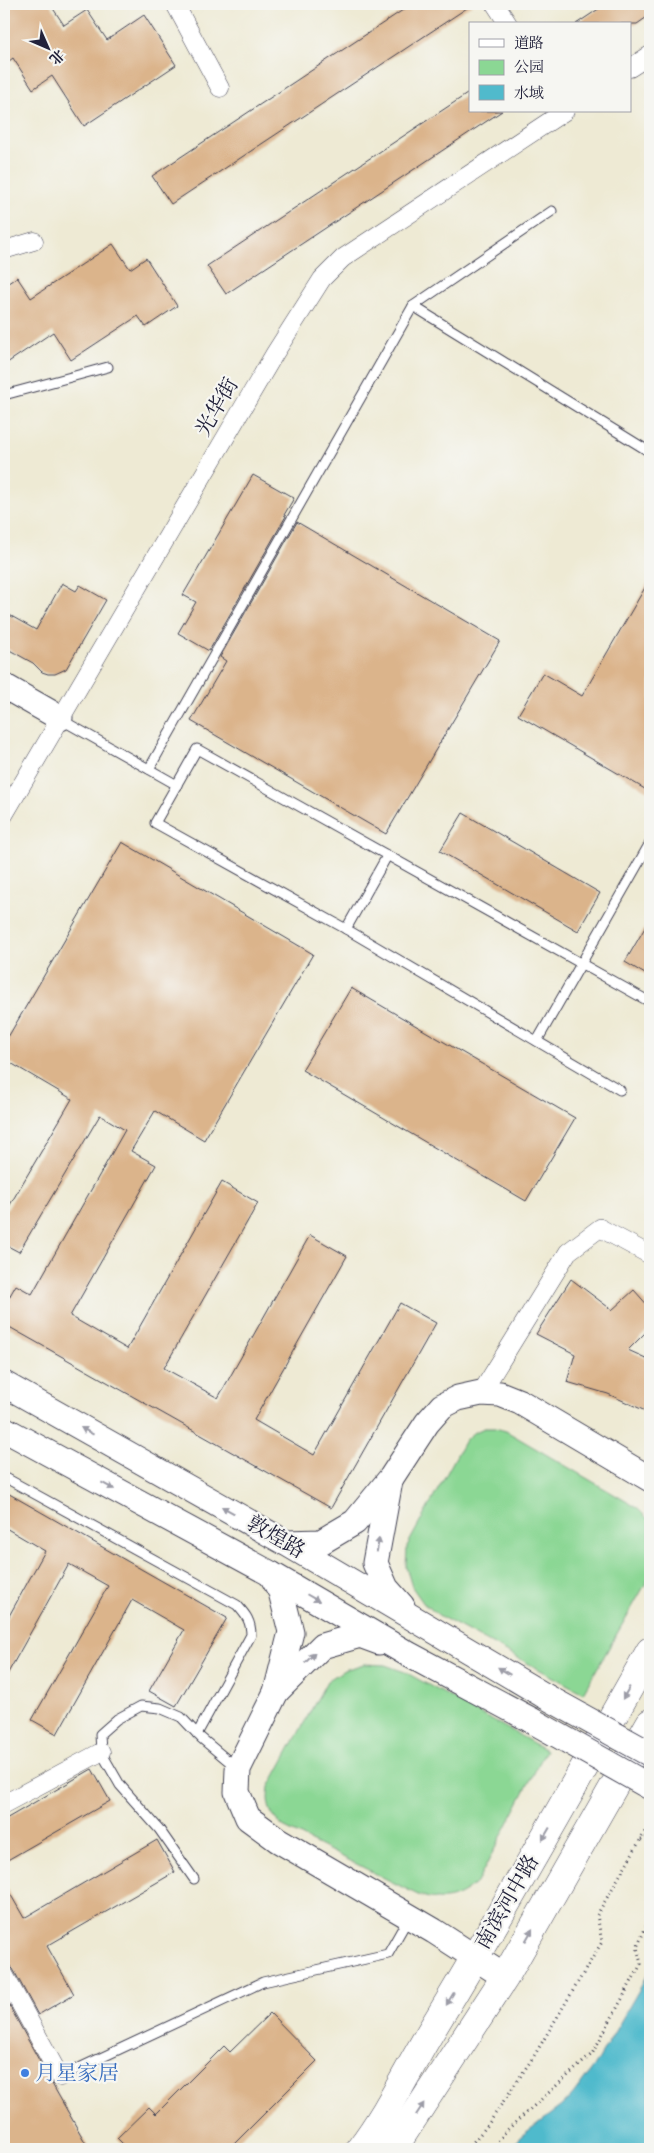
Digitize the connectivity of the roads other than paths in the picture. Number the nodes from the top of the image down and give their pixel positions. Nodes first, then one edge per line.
1 (175, 4) edge
2 (496, 4) edge
3 (507, 22) edge
4 (650, 55) edge
5 (632, 67) edge
6 (220, 88) dead end
7 (563, 112) edge
8 (552, 211) dead end
9 (34, 241) dead end
10 (4, 250) edge
11 (412, 306) junction
12 (108, 367) dead end
13 (4, 395) edge
14 (650, 452) edge
15 (4, 686) edge
16 (60, 718) junction
17 (149, 769) junction
18 (177, 785) junction
19 (4, 814) edge
20 (650, 843) edge
21 (387, 856) junction
22 (346, 929) junction
23 (581, 963) junction
24 (650, 1002) edge
25 (537, 1041) junction
26 (620, 1090) dead end
27 (650, 1254) edge
28 (4, 1384) edge
29 (481, 1393) junction
30 (4, 1429) edge
31 (4, 1477) edge
32 (391, 1478) junction
33 (650, 1479) edge
34 (286, 1543) junction
35 (271, 1574) junction
36 (412, 1616) junction
37 (650, 1651) edge
38 (408, 1654) junction
39 (276, 1692) junction
40 (650, 1723) edge
41 (197, 1734) junction
42 (100, 1752) junction
43 (650, 1754) edge
44 (238, 1768) junction
45 (650, 1787) edge
46 (4, 1804) edge
47 (194, 1880) dead end
48 (409, 1917) junction
49 (476, 1957) junction
50 (4, 1974) edge
51 (505, 1977) junction
52 (60, 2077) joint
53 (360, 2149) edge
54 (393, 2149) edge

1 - 6 street
2 - 3 street
4 - 5 street
7 - 16 street, 光华街
8 - 11 lane
9 - 10 street
11 - 14 lane
11 - 17 lane
12 - 13 lane
15 - 16 main road
16 - 17 lane
16 - 19 street, 光华街
17 - 18 lane
18 - 21 lane
18 - 22 lane
20 - 23 lane
21 - 22 lane
21 - 23 lane
22 - 25 lane
23 - 24 lane
23 - 25 lane
25 - 26 lane
27 - 29 street
34 -> 28 main road, 敦煌路
29 - 32 main road
29 - 33 main road
30 -> 35 main road, 敦煌路
31 - 41 lane
32 - 34 main road
36 -> 32 main road
34 - 36 main road, 敦煌路
35 -> 38 main road, 敦煌路
35 - 39 main road
43 -> 36 main road, 敦煌路, bridge
37 -> 49 highway, 南滨河中路
39 -> 38 main road
38 - 45 main road, 敦煌路, bridge
39 - 44 main road
51 -> 40 highway, 南滨河中路
41 - 42 lane
41 - 44 lane
42 - 46 street
42 - 47 lane
44 - 48 main road
48 - 49 main road
48 - 52 lane
49 - 51 main road
49 -> 53 highway, 南滨河中路
50 - 52 street
54 -> 51 highway, 南滨河中路

